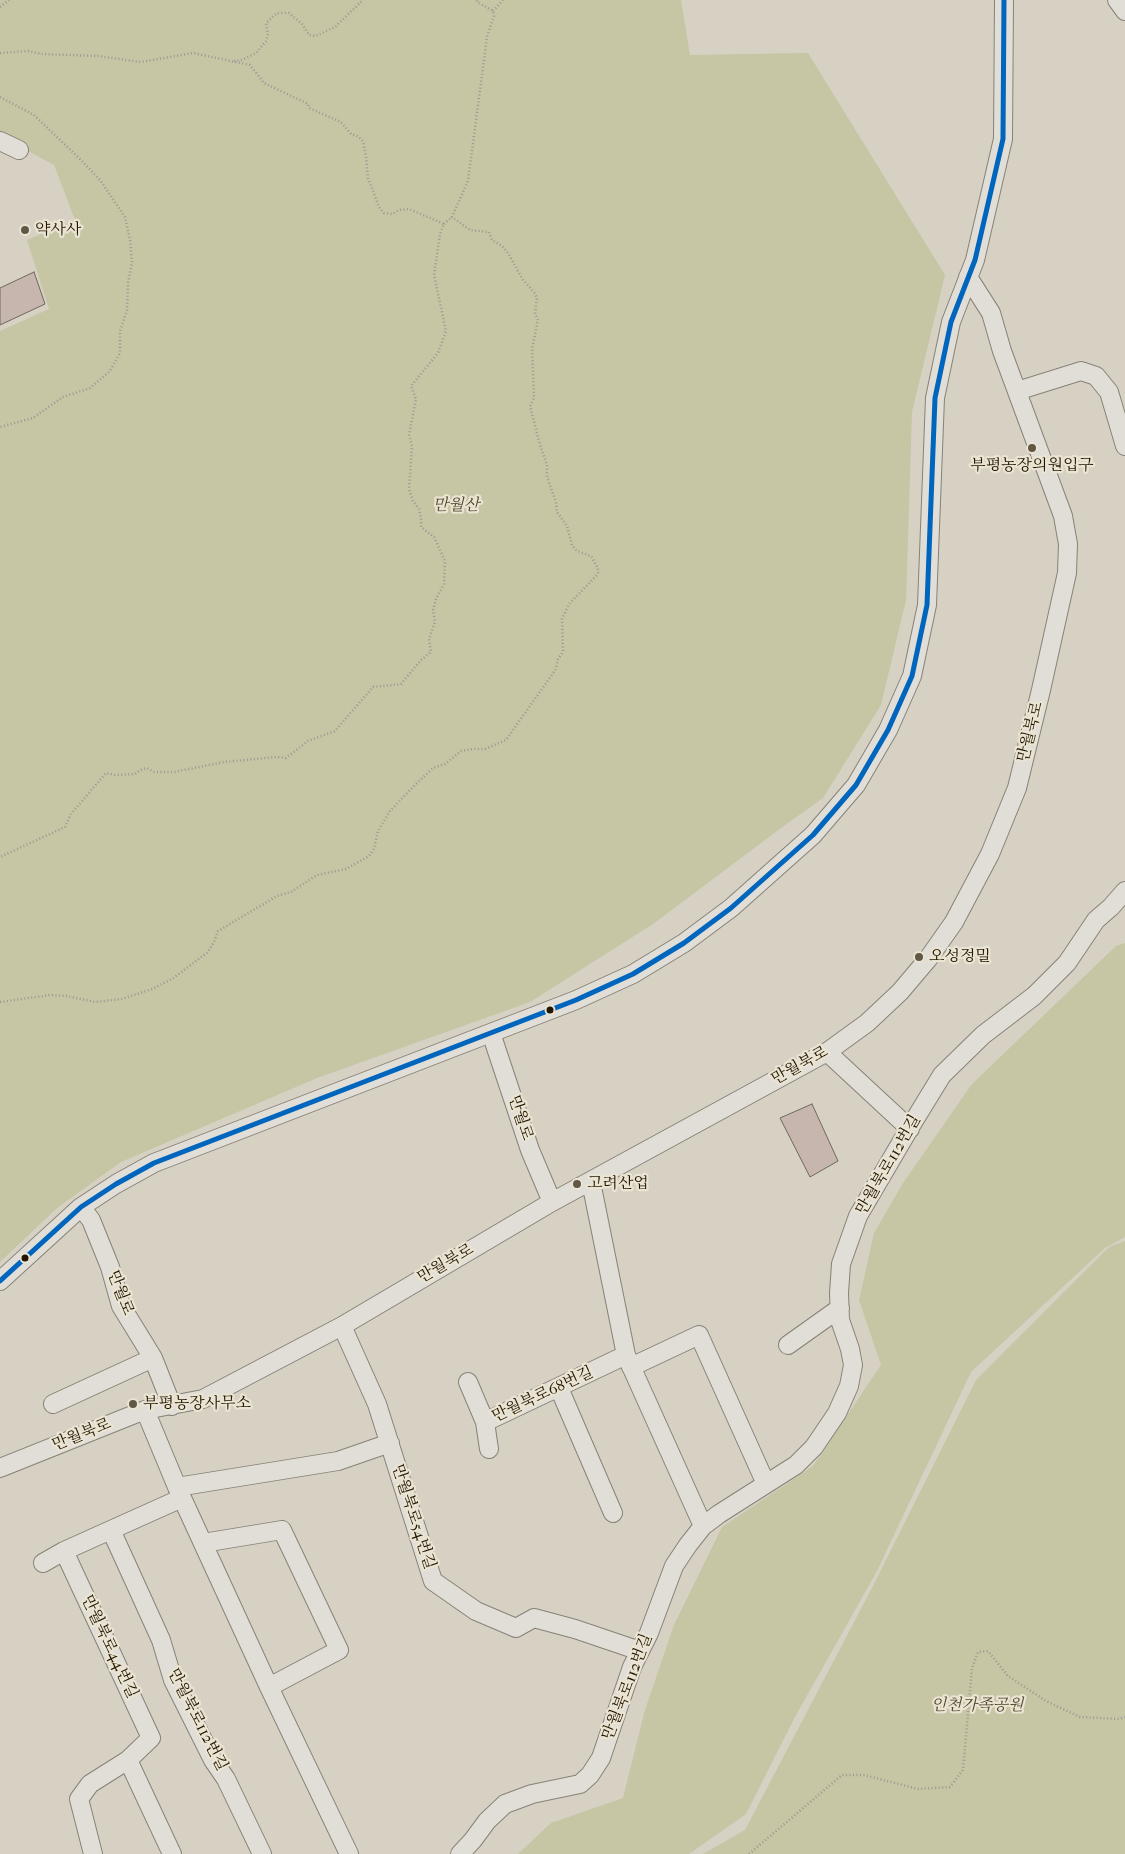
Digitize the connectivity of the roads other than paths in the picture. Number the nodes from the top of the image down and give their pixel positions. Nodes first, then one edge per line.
1 (1004, 0) edge
2 (1117, 0) edge
3 (1125, 11) edge
4 (0, 141) edge
5 (19, 150) dead end
6 (968, 277) junction
7 (1017, 391) junction
8 (1125, 446) edge
9 (1125, 891) edge
10 (491, 1033) junction
11 (827, 1052) junction
12 (910, 1129) junction
13 (591, 1182) junction
14 (552, 1202) junction
15 (82, 1207) junction
16 (0, 1281) edge
17 (840, 1308) junction
18 (342, 1326) junction
19 (788, 1345) dead end
20 (153, 1358) junction
21 (629, 1361) junction
22 (468, 1382) dead end
23 (559, 1388) junction
24 (53, 1404) dead end
25 (172, 1406) junction
26 (145, 1410) junction
27 (485, 1422) junction
28 (390, 1443) junction
29 (489, 1449) dead end
30 (0, 1468) edge
31 (766, 1484) junction
32 (179, 1492) junction
33 (613, 1513) dead end
34 (703, 1526) junction
35 (112, 1530) junction
36 (203, 1543) junction
37 (64, 1551) junction
38 (44, 1564) dead end
39 (640, 1651) junction
40 (269, 1687) junction
41 (128, 1760) junction
42 (93, 1854) edge
43 (172, 1854) edge
44 (262, 1854) edge
45 (349, 1854) edge
46 (460, 1854) edge

1 - 6 street
2 - 3 street
4 - 5 street
6 - 7 street, 만월북로
6 - 10 street
7 - 8 street
7 - 11 street, 만월북로
9 - 12 street, 만월북로112번길
10 - 14 street, 만월로
10 - 15 street
11 - 12 street
11 - 13 street, 만월북로
12 - 17 street, 만월북로112번길
13 - 14 street, 만월북로
13 - 21 street
14 - 18 street, 만월북로
15 - 16 street
15 - 20 street, 만월로
17 - 19 street
17 - 31 street, 만월북로112번길
18 - 25 street, 만월북로
18 - 28 street, 만월북로54번길
20 - 24 street
20 - 25 street, 만월로
21 - 23 street, 만월북로68번길
21 - 31 street, 만월북로68번길
21 - 34 street
22 - 27 street
23 - 27 street, 만월북로68번길
23 - 33 street
25 - 26 street, 만월북로
26 - 30 street, 만월북로
26 - 32 street
27 - 29 street, 만월북로68번길
28 - 32 street
28 - 39 street, 만월북로54번길
31 - 34 street, 만월북로112번길
32 - 35 street
32 - 36 street
34 - 39 street, 만월북로112번길
35 - 37 street
35 - 44 street, 만월북로112번길
36 - 40 street
36 - 40 street
37 - 38 street
37 - 41 street, 만월북로44번길
39 - 46 street, 만월북로112번길
40 - 45 street
41 - 42 street
41 - 43 street

